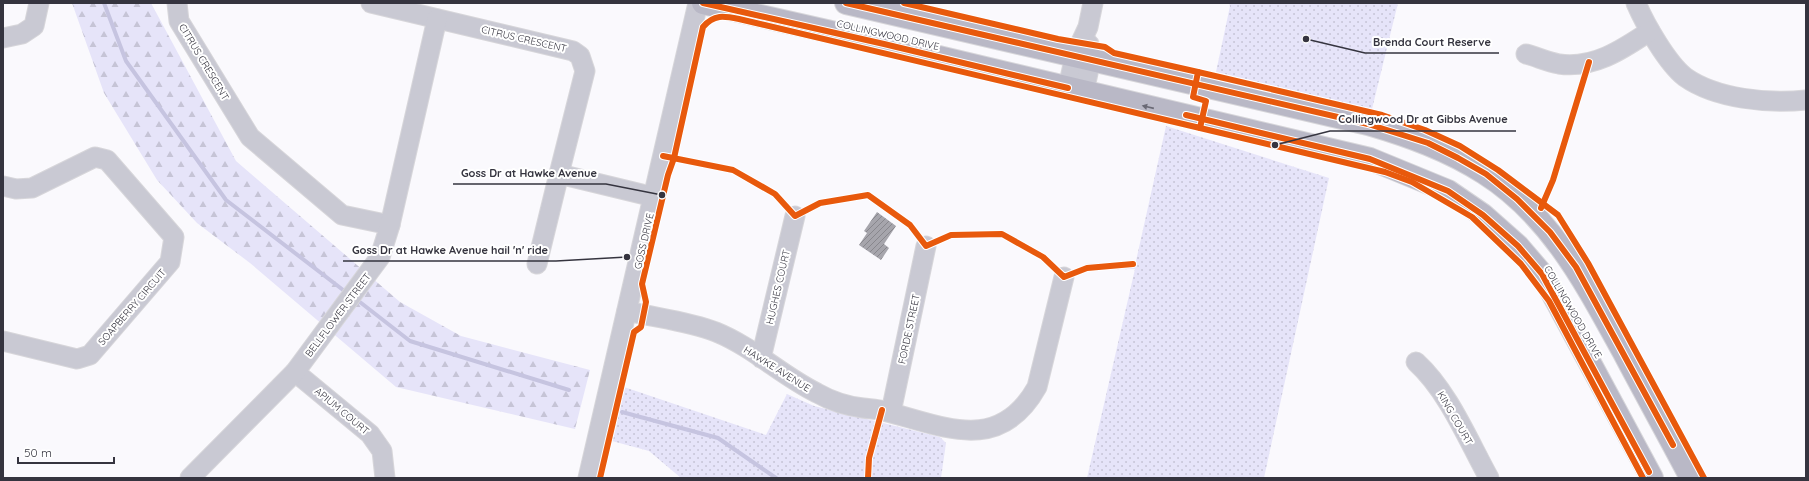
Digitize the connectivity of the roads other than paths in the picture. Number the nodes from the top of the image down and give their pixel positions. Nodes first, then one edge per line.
1 (39, 3) edge
2 (177, 3) edge
3 (371, 3) edge
4 (698, 3) edge
5 (703, 3) edge
6 (846, 3) edge
7 (1093, 3) edge
8 (1636, 3) edge
9 (437, 18) junction
10 (1650, 31) junction
11 (3, 38) edge
12 (1526, 54) dead end
13 (1083, 57) junction
14 (1076, 90) junction
15 (1806, 100) edge
16 (559, 174) junction
17 (3, 186) edge
18 (654, 197) junction
19 (795, 216) dead end
20 (390, 225) junction
21 (926, 246) dead end
22 (537, 264) dead end
23 (1064, 278) dead end
24 (627, 311) junction
25 (3, 341) edge
26 (762, 358) junction
27 (1416, 362) dead end
28 (295, 372) junction
29 (891, 412) junction
30 (190, 478) edge
31 (385, 478) edge
32 (588, 478) edge
33 (1489, 478) edge
34 (1652, 478) edge
35 (1692, 478) edge

1 - 11 street
2 - 20 street, CITRUS CRESCENT
3 - 9 street, CITRUS CRESCENT
4 - 18 street, GOSS DRIVE
5 - 14 main road, COLLINGWOOD DRIVE
6 - 13 main road
7 - 13 street
8 - 10 street
9 - 16 street, CITRUS CRESCENT
9 - 20 street, BELLFLOWER STREET
10 - 12 street
10 - 15 street
13 - 14 street
13 - 35 main road
34 -> 14 main road, COLLINGWOOD DRIVE
16 - 18 street
16 - 22 street, CITRUS CRESCENT
17 - 25 street, SOAPBERRY CIRCUIT
18 - 24 street, GOSS DRIVE
19 - 26 street, HUGHES COURT
20 - 28 street, BELLFLOWER STREET
21 - 29 street, FORDE STREET
23 - 29 street, HAWKE AVENUE
24 - 26 street, HAWKE AVENUE
24 - 32 street, GOSS DRIVE
26 - 29 street, HAWKE AVENUE
27 - 33 street, KING COURT
28 - 30 street, BELLFLOWER STREET
28 - 31 street, APIUM COURT

